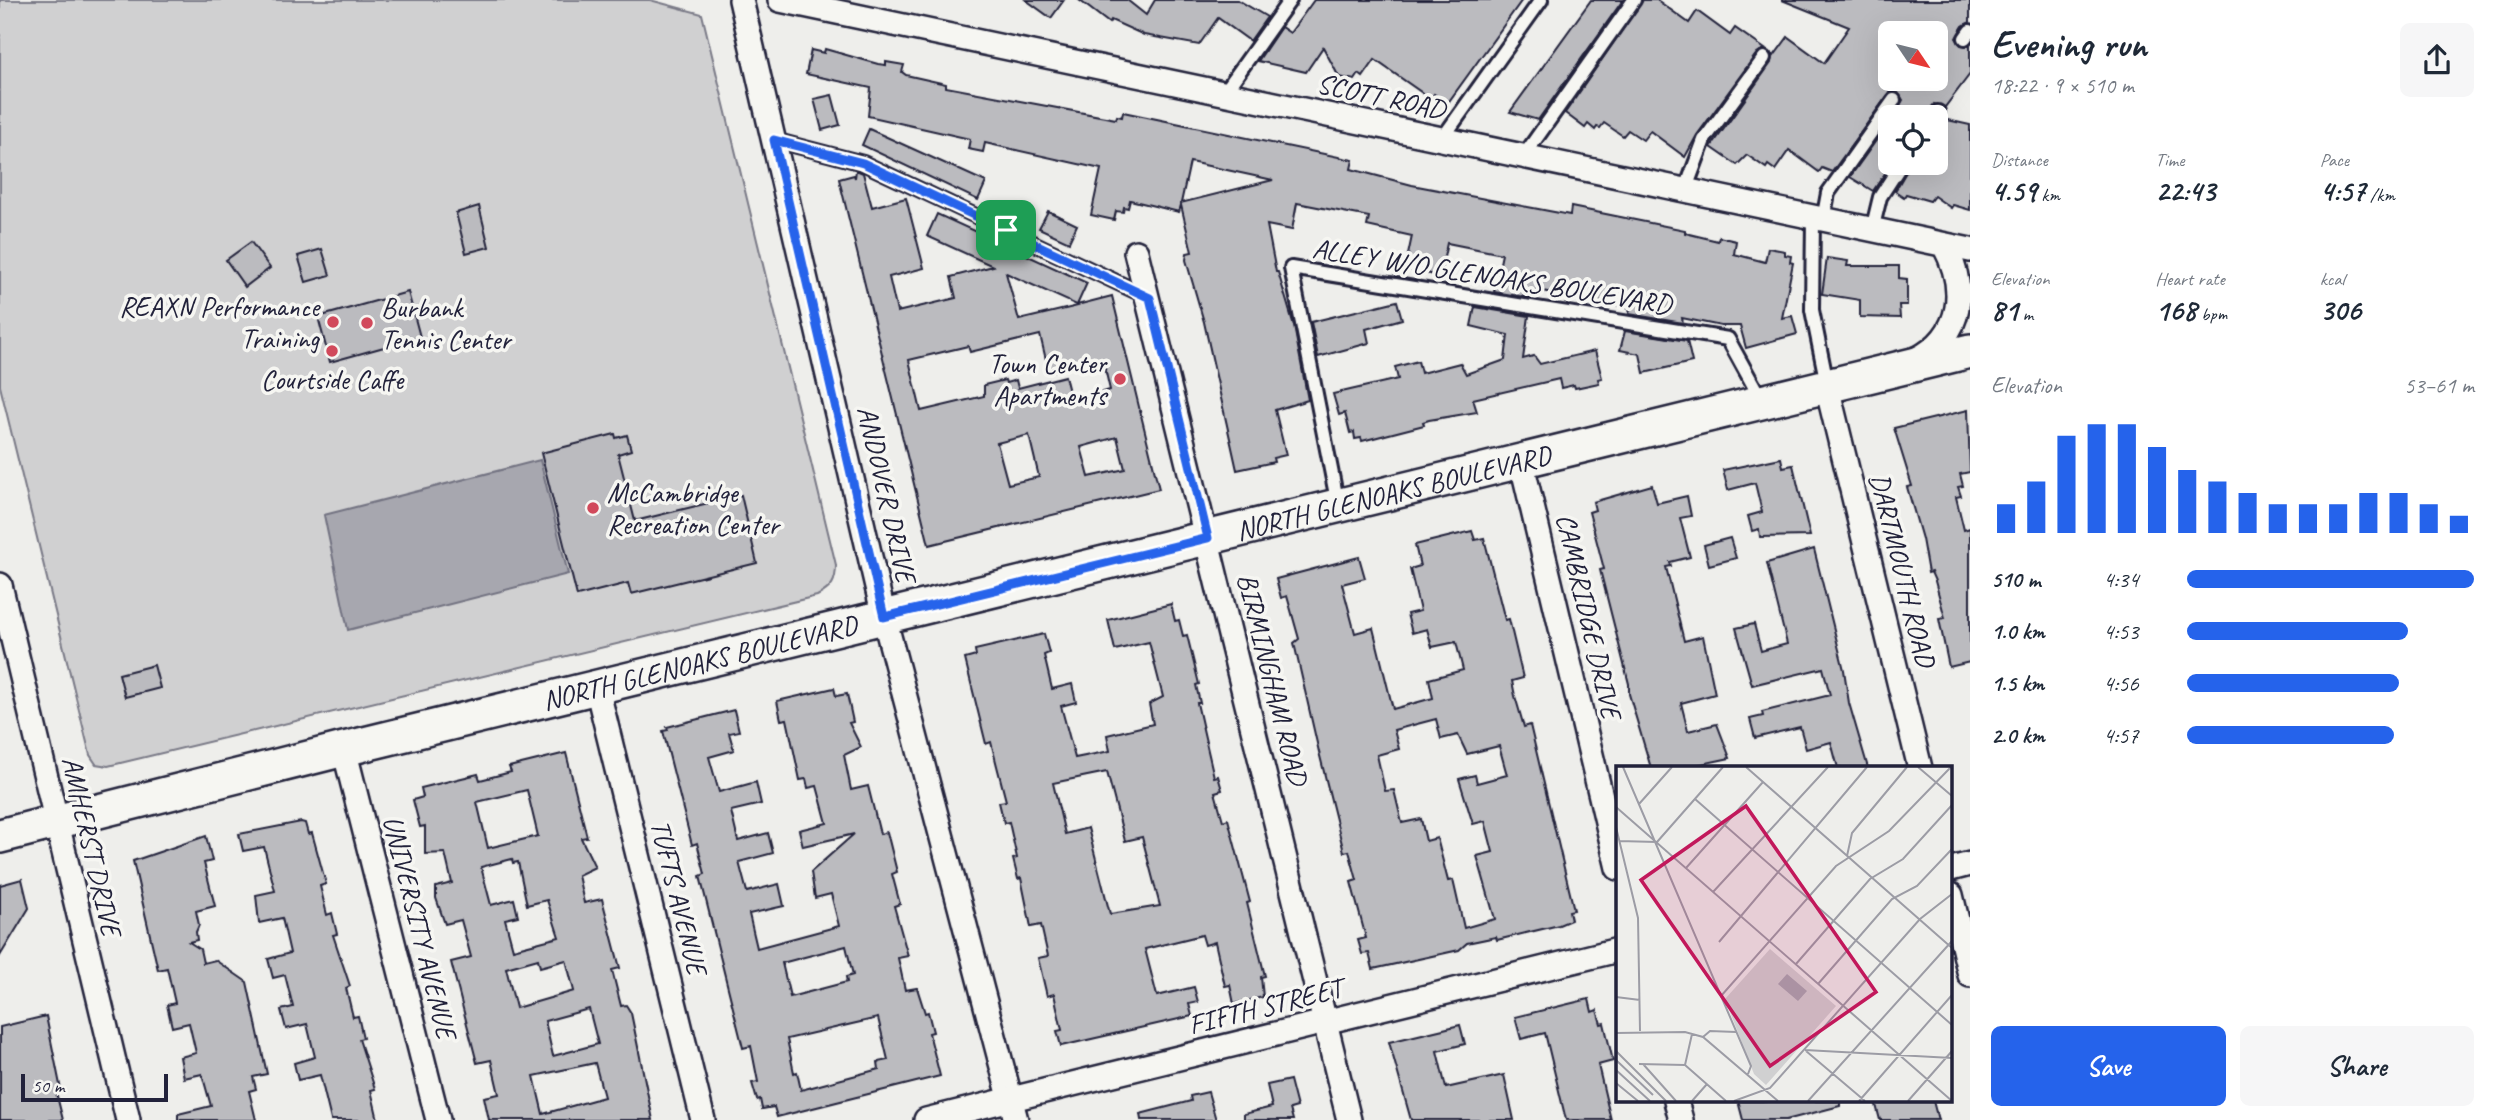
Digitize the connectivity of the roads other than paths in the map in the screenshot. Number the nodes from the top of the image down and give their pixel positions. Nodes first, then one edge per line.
1 (741, 0) edge
2 (780, 0) edge
3 (1290, 0) edge
4 (1541, 0) edge
5 (1634, 0) edge
6 (1765, 58) dead end
7 (1224, 93) junction
8 (1894, 100) dead end
9 (1442, 139) junction
10 (774, 140) junction
11 (1523, 157) junction
12 (1894, 175) edge
13 (1685, 191) junction
14 (1818, 219) junction
15 (1872, 230) junction
16 (1944, 246) junction
17 (1970, 250) edge
18 (1136, 252) dead end
19 (1150, 298) junction
20 (1970, 351) edge
21 (1901, 368) junction
22 (1827, 387) junction
23 (1763, 402) junction
24 (1521, 460) junction
25 (1338, 506) junction
26 (1208, 538) junction
27 (0, 585) edge
28 (884, 617) junction
29 (597, 688) junction
30 (344, 749) junction
31 (1920, 766) edge
32 (56, 823) junction
33 (0, 836) edge
34 (1616, 860) edge
35 (1970, 864) edge
36 (1952, 869) edge
37 (1952, 899) edge
38 (1616, 950) edge
39 (1970, 975) edge
40 (1325, 1022) junction
41 (1676, 1102) edge
42 (1014, 1110) edge
43 (128, 1120) edge
44 (438, 1120) edge
45 (703, 1120) edge
46 (926, 1120) edge
47 (1349, 1120) edge
48 (1681, 1120) edge

1 - 10 street, ANDOVER DRIVE
2 - 7 street, SCOTT ROAD
3 - 7 lane
4 - 9 lane
5 - 11 lane
6 - 13 lane
7 - 9 street, SCOTT ROAD
8 - 14 lane
9 - 11 street, SCOTT ROAD
10 - 19 lane
10 - 28 street, ANDOVER DRIVE
11 - 13 street, SCOTT ROAD
12 - 15 lane
13 - 14 street, SCOTT ROAD
14 - 15 street, SCOTT ROAD
14 - 22 lane
15 - 16 street, SCOTT ROAD
16 - 17 street, SCOTT ROAD
16 - 21 street
18 - 19 street, BIRMINGHAM ROAD
19 - 26 street, BIRMINGHAM ROAD
20 - 21 main road, NORTH GLENOAKS BOULEVARD
21 - 22 main road, NORTH GLENOAKS BOULEVARD
22 - 23 main road, NORTH GLENOAKS BOULEVARD
22 - 31 street, DARTMOUTH ROAD
23 - 24 main road, NORTH GLENOAKS BOULEVARD
23 - 25 lane, ALLEY W/O GLENOAKS BOULEVARD
24 - 25 main road, NORTH GLENOAKS BOULEVARD
24 - 34 street, CAMBRIDGE DRIVE
25 - 26 main road, NORTH GLENOAKS BOULEVARD
26 - 28 main road, NORTH GLENOAKS BOULEVARD
26 - 40 street, BIRMINGHAM ROAD
27 - 32 street, AMHERST DRIVE
28 - 29 main road, NORTH GLENOAKS BOULEVARD
28 - 42 street, ANDOVER DRIVE
29 - 30 main road, NORTH GLENOAKS BOULEVARD
29 - 45 street, TUFTS AVENUE
30 - 32 main road, NORTH GLENOAKS BOULEVARD
30 - 44 street, UNIVERSITY AVENUE
32 - 33 main road, NORTH GLENOAKS BOULEVARD
32 - 43 street, AMHERST DRIVE
35 - 36 street
37 - 39 street
38 - 40 street, FIFTH STREET
40 - 42 street, FIFTH STREET
40 - 47 street, BIRMINGHAM ROAD
41 - 48 street
42 - 46 street, FIFTH STREET

